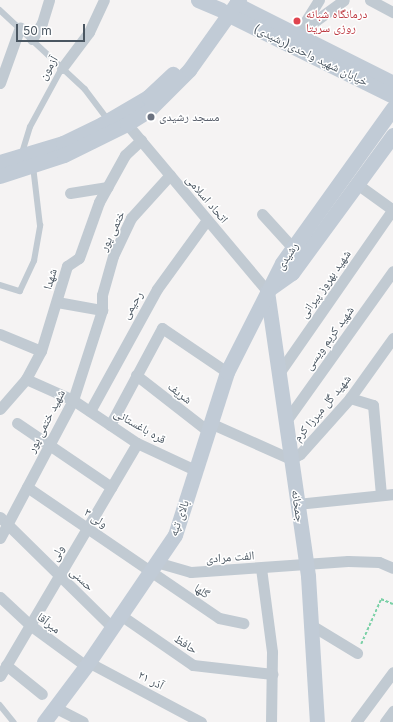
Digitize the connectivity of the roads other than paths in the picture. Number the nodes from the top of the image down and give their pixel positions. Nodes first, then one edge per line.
1 (49, 0) edge
2 (104, 0) edge
3 (198, 0) edge
4 (319, 0) edge
5 (344, 0) edge
6 (370, 0) edge
7 (230, 6) edge
8 (0, 10) edge
9 (393, 12) edge
10 (20, 27) junction
11 (298, 33) junction
12 (32, 39) junction
13 (62, 68) junction
14 (0, 83) edge
15 (393, 83) edge
16 (393, 106) edge
17 (109, 120) junction
18 (127, 124) junction
19 (393, 136) edge
20 (141, 140) junction
21 (22, 154) junction
22 (0, 162) edge
23 (33, 164) junction
24 (170, 175) junction
25 (0, 176) edge
26 (357, 184) junction
27 (108, 187) junction
28 (70, 194) dead end
29 (393, 209) edge
30 (262, 214) dead end
31 (207, 220) junction
32 (292, 247) junction
33 (393, 271) edge
34 (0, 285) edge
35 (267, 291) junction
36 (57, 302) junction
37 (102, 310) junction
38 (0, 334) edge
39 (393, 338) edge
40 (41, 351) junction
41 (227, 372) junction
42 (279, 373) junction
43 (136, 375) junction
44 (26, 379) junction
45 (350, 398) junction
46 (73, 400) junction
47 (0, 409) edge
48 (90, 411) junction
49 (286, 420) junction
50 (17, 423) dead end
51 (110, 425) junction
52 (209, 427) junction
53 (137, 443) junction
54 (50, 444) junction
55 (291, 459) junction
56 (195, 470) junction
57 (27, 487) junction
58 (111, 487) junction
59 (381, 494) junction
60 (393, 494) edge
61 (297, 504) junction
62 (4, 520) edge
63 (87, 528) junction
64 (0, 538) edge
65 (306, 563) junction
66 (153, 566) junction
67 (261, 568) junction
68 (393, 568) edge
69 (59, 575) junction
70 (0, 597) edge
71 (115, 620) junction
72 (243, 623) dead end
73 (30, 625) junction
74 (311, 625) junction
75 (357, 653) road end
76 (87, 664) junction
77 (6, 665) junction
78 (393, 672) edge
79 (272, 674) junction
80 (0, 676) edge
81 (42, 694) dead end
82 (0, 705) edge
83 (56, 708) junction
84 (393, 710) edge
85 (14, 722) edge
86 (44, 722) edge
87 (83, 722) edge
88 (201, 722) edge
89 (271, 722) edge
90 (317, 722) edge
91 (356, 722) edge
92 (385, 722) edge

1 - 12 street
2 - 13 street, آزمون
3 - 7 street
4 - 11 street
5 - 11 street
6 - 9 street
7 - 11 street, خیابان شهید واحدی(رشیدی)
7 - 16 street, خیابان شهید واحدی(رشیدی)
7 - 17 street
7 - 18 street
8 - 10 lane
10 - 12 lane
10 - 14 street
11 - 15 street, خیابان شهید واحدی(رشیدی)
12 - 13 lane
13 - 17 lane
13 - 21 lane, آزمون
16 - 32 street, رشیدی
17 - 21 street
18 - 20 street, اتحاد اسلامی
18 - 23 street
19 - 26 street, رشیدی
20 - 24 street, اتحاد اسلامی
20 - 27 street, شهدا
21 - 22 street
23 - 25 street
23 - 34 lane
24 - 31 street, اتحاد اسلامی
24 - 37 street, ختمی پور
26 - 29 street
26 - 35 street, رشیدی
27 - 28 street
27 - 36 street, شهدا
29 - 42 street, شهید بهروز پیرانی
30 - 32 street
31 - 35 street, اتحاد اسلامی
31 - 48 street, رحیمی
32 - 35 street, رشیدی
33 - 49 street, شهید کریم ویسی
35 - 41 street, بالای تپه
35 - 42 street, جمخانه
36 - 37 street
36 - 40 street, شهدا
37 - 46 street, شهید ختمی پور
38 - 40 street
39 - 45 street, شهید گل میرزا کرم
40 - 44 street, شهدا
41 - 43 street
41 - 52 street, بالای تپه
42 - 49 street, جمخانه
43 - 51 street
43 - 52 street, شریف
44 - 46 street, قره باغستانی
44 - 47 street, شهدا
45 - 55 street, شهید گل میرزا کرم
45 - 59 street
46 - 48 street, قره باغستانی
46 - 54 street, شهید ختمی پور
48 - 51 street, قره باغستانی
49 - 55 street, جمخانه
50 - 54 street
51 - 53 street, قره باغستانی
52 - 55 street, شهید گل میرزا کرم
52 - 56 street, بالای تپه
53 - 56 street, قره باغستانی
53 - 58 street, ولی
54 - 57 street, شهید ختمی پور
54 - 58 street
55 - 61 street, جمخانه
56 - 66 street, بالای تپه
57 - 62 street, شهید ختمی پور
57 - 63 street, ولی ۳
58 - 63 street, ولی
59 - 60 street
59 - 61 street
61 - 65 street, جمخانه
62 - 64 street, شهید ختمی پور
62 - 69 street, حسنی
63 - 66 street, ولی ۳
63 - 69 street, ولی
65 - 67 street, الفت مرادی
65 - 68 street, الفت مرادی
65 - 74 street, جمخانه
66 - 67 street, الفت مرادی
66 - 71 street, بالای تپه
66 - 72 street, گلها
67 - 79 street
69 - 71 street, حسنی
69 - 73 street, ولی
70 - 73 street, میرآقا
71 - 76 street, بالای تپه
71 - 79 street, حافظ
73 - 76 street, میرآقا
73 - 77 street, ولی
74 - 75 street
74 - 90 street, جمخانه
76 - 83 street, بالای تپه
76 - 88 street, ۲۱ آذر
77 - 80 street, ولی
77 - 81 street
78 - 91 street
79 - 89 street
82 - 85 lane
83 - 86 street, بالای تپه
83 - 87 street
84 - 92 street

